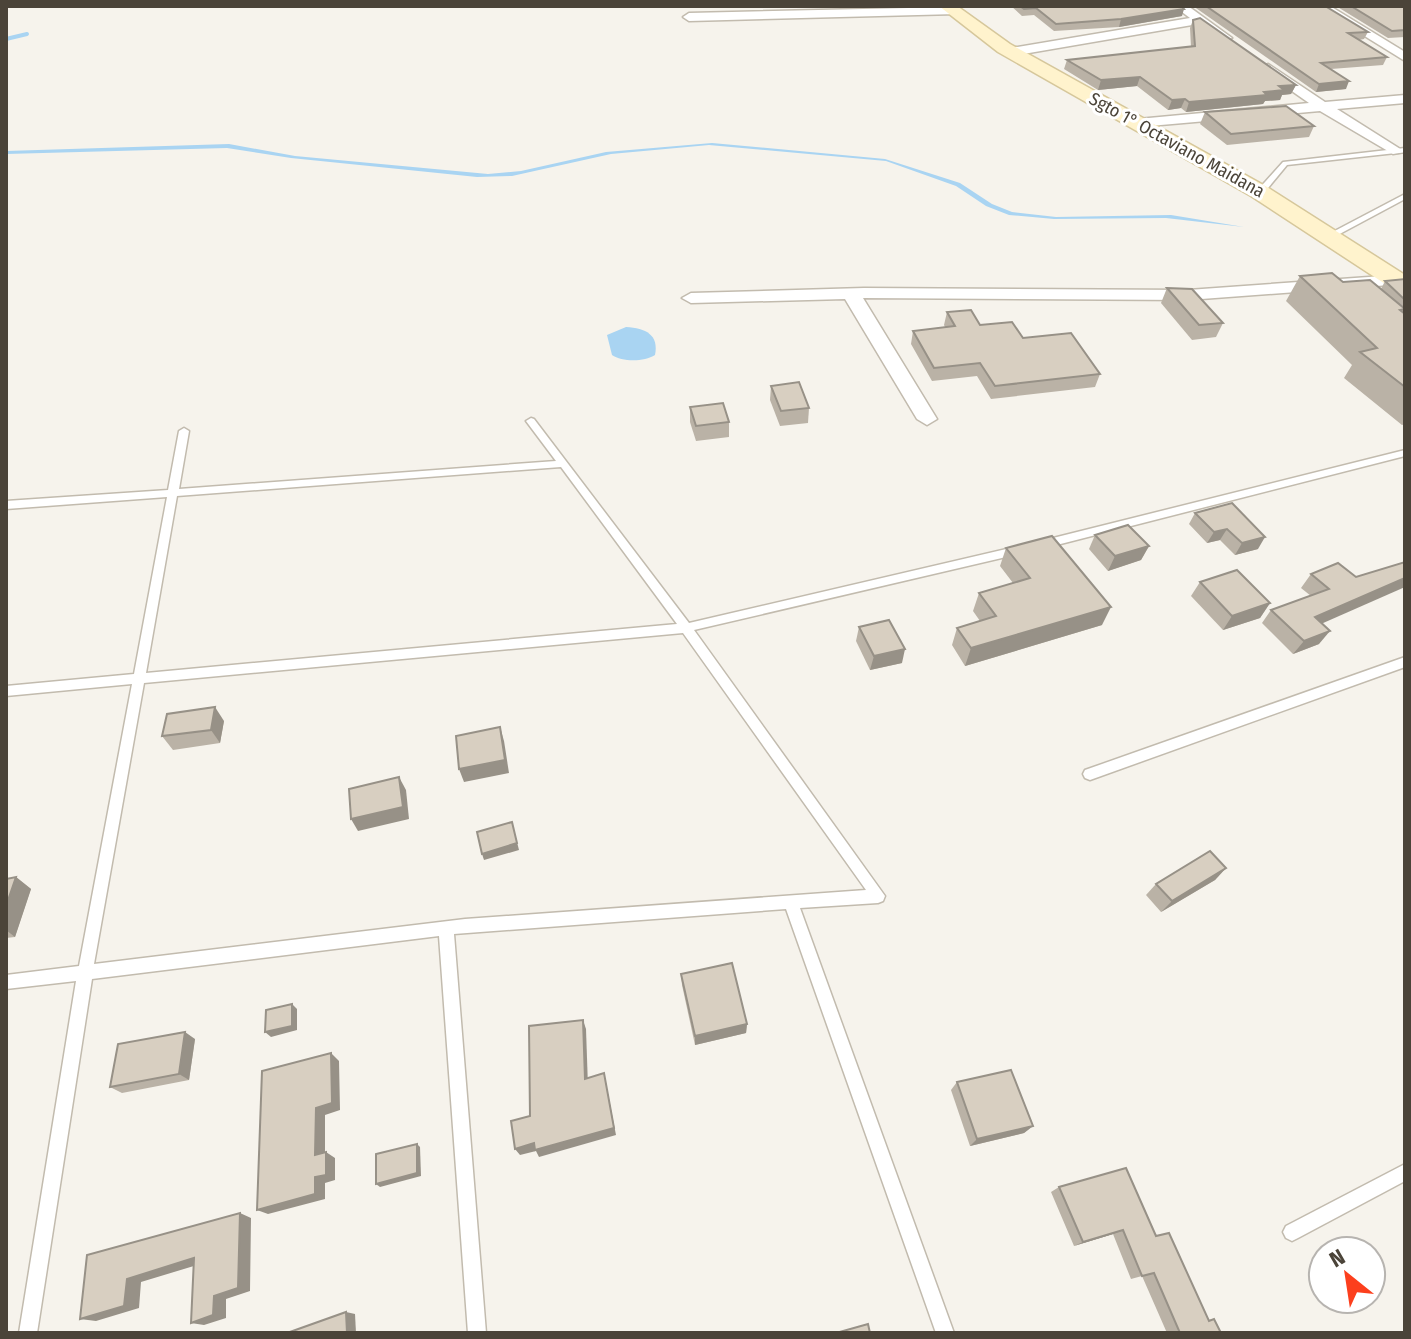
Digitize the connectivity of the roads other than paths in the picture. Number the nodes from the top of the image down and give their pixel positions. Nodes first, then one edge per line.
1 (1180, 6) edge
2 (1322, 6) edge
3 (950, 9) edge
4 (689, 17) dead end
5 (1200, 20) junction
6 (1236, 46) edge
7 (1011, 52) junction
8 (1405, 57) edge
9 (1261, 63) edge
10 (1405, 99) edge
11 (1322, 106) junction
12 (1138, 123) junction
13 (1402, 150) edge
14 (1260, 192) junction
15 (1405, 196) edge
16 (1331, 235) junction
17 (1401, 287) edge
18 (851, 294) junction
19 (691, 298) dead end
20 (927, 419) dead end
21 (531, 421) dead end
22 (184, 431) dead end
23 (1405, 453) edge
24 (563, 464) junction
25 (172, 493) junction
26 (6, 505) edge
27 (686, 628) junction
28 (1405, 662) edge
29 (138, 679) junction
30 (6, 691) edge
31 (1090, 774) dead end
32 (791, 903) junction
33 (446, 928) junction
34 (85, 973) junction
35 (6, 982) edge
36 (1405, 1172) edge
37 (1292, 1232) dead end
38 (28, 1333) edge
39 (477, 1333) edge
40 (945, 1333) edge

1 - 5 street
2 - 8 street
3 - 4 street
3 - 7 main road, Sgto 1° Octaviano Maidana
5 - 6 street
5 - 7 street
7 - 12 main road, Sgto 1° Octaviano Maidana
9 - 11 street
10 - 11 street
11 - 12 street
11 - 13 street
12 - 14 main road, Sgto 1° Octaviano Maidana
13 - 14 lane
14 - 16 main road, Sgto 1° Octaviano Maidana
15 - 16 lane
16 - 17 main road, Sgto 1° Octaviano Maidana
17 - 18 street
18 - 19 street
18 - 20 street
21 - 24 lane
22 - 25 lane
23 - 27 lane
24 - 25 lane
24 - 27 lane
25 - 26 lane
25 - 29 lane
27 - 29 lane
27 - 32 lane
28 - 31 lane
29 - 30 lane
29 - 34 lane
32 - 33 lane
32 - 40 lane
33 - 34 lane
33 - 39 lane
34 - 35 lane
34 - 38 lane
36 - 37 lane

